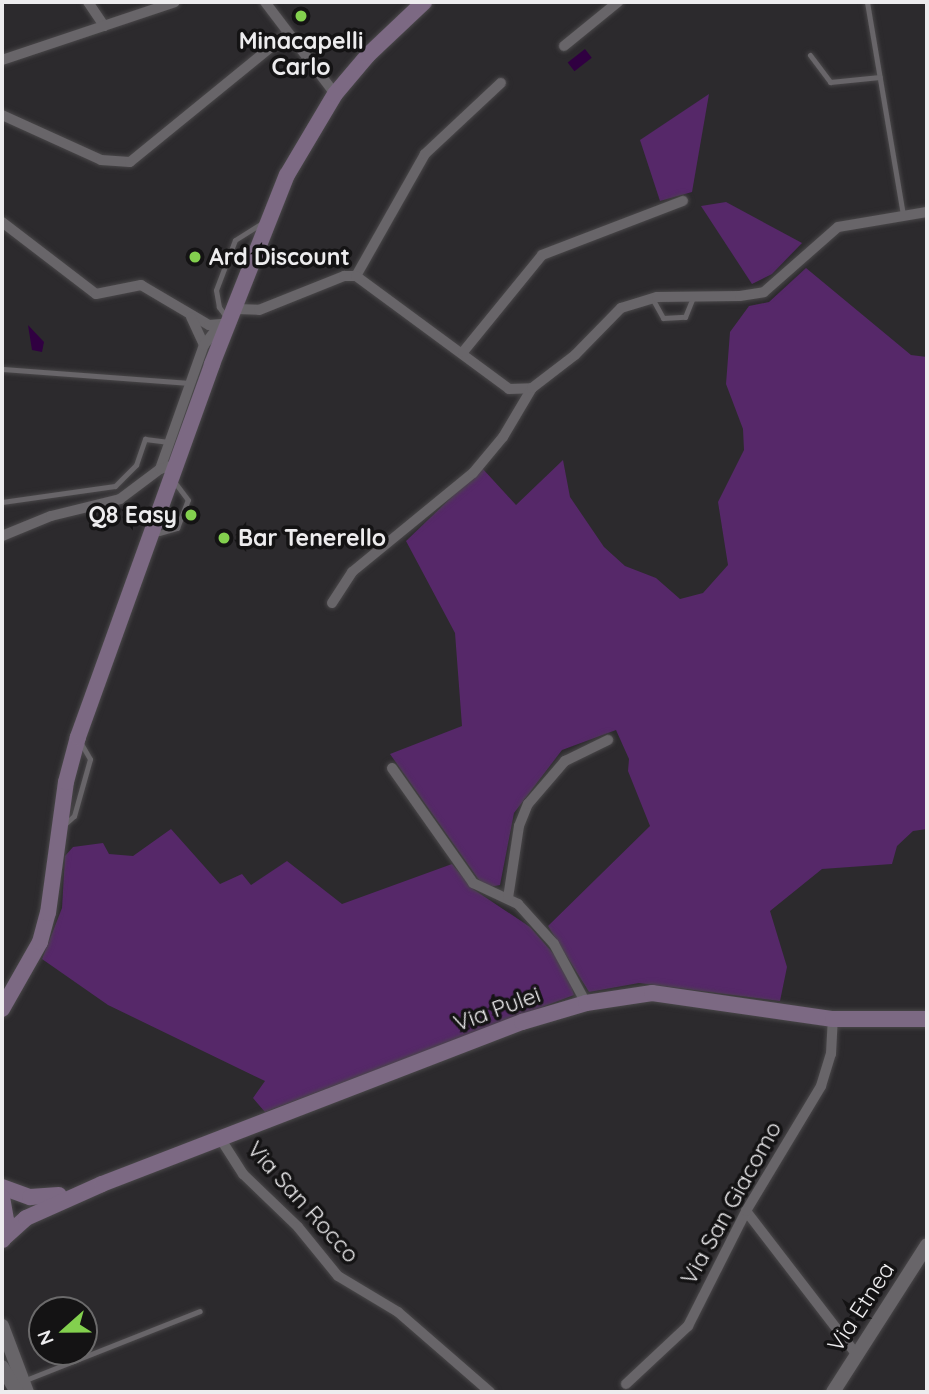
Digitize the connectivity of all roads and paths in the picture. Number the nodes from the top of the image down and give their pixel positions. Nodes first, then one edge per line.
1 (88, 2) edge
2 (175, 2) edge
3 (265, 2) edge
4 (424, 2) edge
5 (618, 2) edge
6 (867, 2) edge
7 (104, 26) junction
8 (288, 33) junction
9 (564, 46) dead end
10 (810, 55) dead end
11 (2, 60) edge
12 (880, 77) junction
13 (501, 83) dead end
14 (335, 94) junction
15 (2, 115) edge
16 (683, 201) dead end
17 (927, 212) edge
18 (904, 215) junction
19 (271, 218) junction
20 (2, 222) edge
21 (356, 276) junction
22 (693, 297) junction
23 (652, 298) junction
24 (259, 310) junction
25 (191, 317) junction
26 (229, 322) junction
27 (204, 345) junction
28 (463, 352) junction
29 (2, 369) edge
30 (190, 383) junction
31 (532, 388) junction
32 (169, 442) junction
33 (167, 467) junction
34 (2, 502) edge
35 (2, 536) edge
36 (136, 583) junction
37 (332, 603) dead end
38 (608, 740) dead end
39 (392, 768) dead end
40 (508, 898) junction
41 (586, 1003) junction
42 (2, 1009) edge
43 (833, 1019) junction
44 (927, 1019) edge
45 (220, 1138) junction
46 (102, 1184) junction
47 (2, 1187) edge
48 (2, 1197) edge
49 (746, 1211) junction
50 (3, 1240) edge
51 (927, 1245) edge
52 (200, 1311) dead end
53 (2, 1326) edge
54 (858, 1355) junction
55 (2, 1367) edge
56 (626, 1384) dead end
57 (23, 1388) edge
58 (490, 1392) edge
59 (833, 1392) edge

1 - 7 street
2 - 7 street
3 - 8 street
4 - 14 main road
5 - 9 street
6 - 12 lane
7 - 11 street
8 - 14 street
8 - 15 street
10 - 12 lane
12 - 18 lane
13 - 21 street
14 - 19 main road
16 - 28 street
17 - 18 street
18 - 22 street
19 - 26 main road
19 - 26 lane
20 - 25 street
21 - 24 street
21 - 28 street
22 - 23 street
22 - 23 lane
23 - 31 street
24 - 26 street
24 - 26 street
25 - 26 street
25 - 27 street
26 - 27 street
26 - 33 main road
26 - 36 main road
27 - 30 street
28 - 31 street
29 - 30 lane
30 - 32 street
31 - 37 street
32 - 33 street
32 - 34 lane
33 - 35 street
33 - 36 main road
36 - 42 main road
38 - 40 street
39 - 40 street
40 - 41 street
41 - 43 main road, Via Pulei
41 - 45 main road, Via Pulei
43 - 44 main road, Via Pulei
43 - 49 street, Via San Giacomo
45 - 46 main road, Via Pulei
45 - 58 street, Via San Rocco
46 - 47 main road
46 - 50 main road
48 - 50 main road
49 - 54 street
49 - 56 street, Via San Giacomo
51 - 54 street, Via Etnea
52 - 57 lane
53 - 57 street
54 - 59 street, Via Etnea
55 - 57 street

